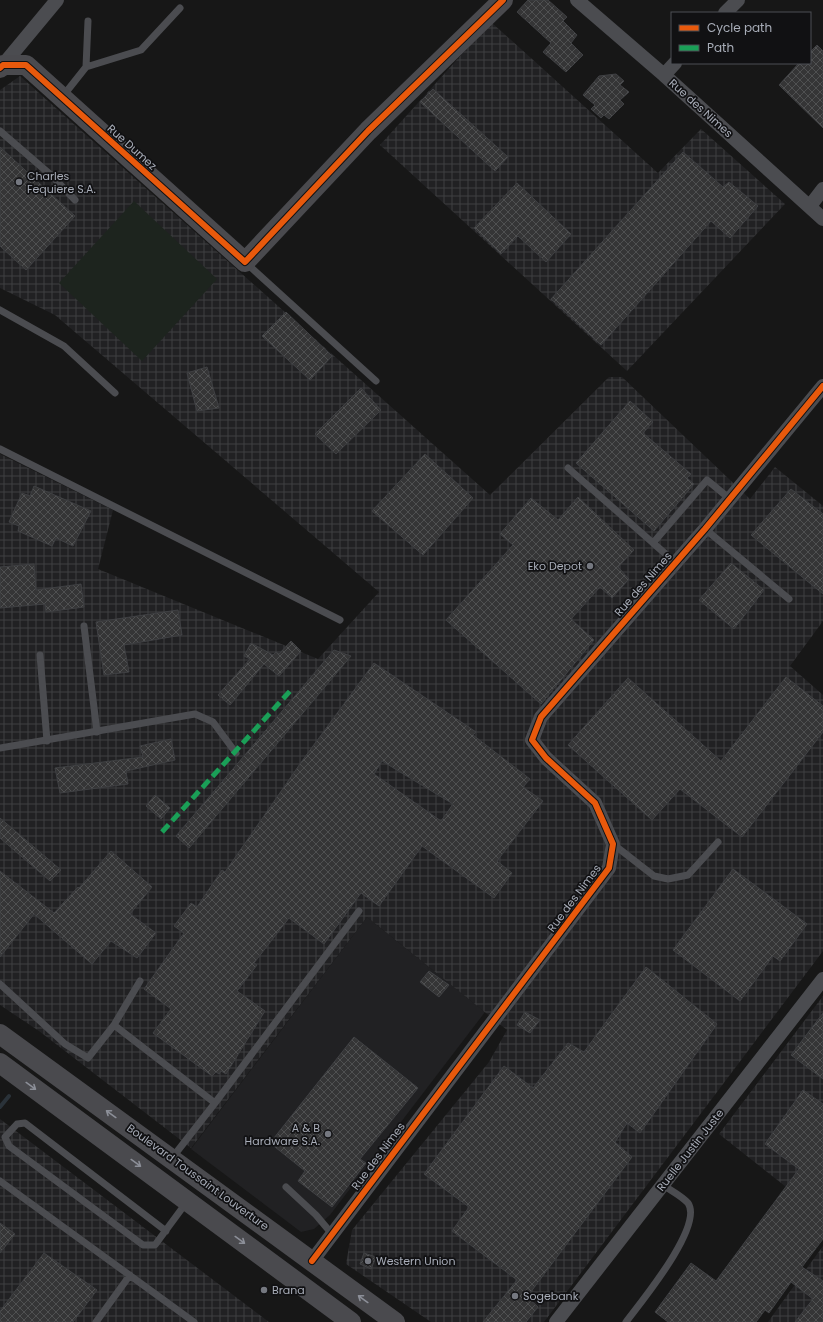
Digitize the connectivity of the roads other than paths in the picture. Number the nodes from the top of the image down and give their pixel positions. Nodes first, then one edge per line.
1 (57, 0) edge
2 (503, 0) edge
3 (577, 0) edge
4 (738, 0) edge
5 (180, 8) dead end
6 (726, 12) edge
7 (88, 21) dead end
8 (674, 64) edge
9 (2, 67) edge
10 (86, 67) junction
11 (664, 75) junction
12 (62, 98) junction
13 (0, 131) edge
14 (823, 189) edge
15 (74, 200) dead end
16 (810, 206) junction
17 (823, 219) edge
18 (245, 262) junction
19 (0, 310) edge
20 (376, 381) dead end
21 (823, 386) edge
22 (115, 393) dead end
23 (0, 449) edge
24 (568, 468) dead end
25 (730, 499) junction
26 (704, 530) junction
27 (653, 543) junction
28 (676, 563) junction
29 (789, 599) dead end
30 (340, 620) dead end
31 (84, 626) dead end
32 (40, 655) dead end
33 (97, 732) junction
34 (47, 741) junction
35 (0, 748) edge
36 (236, 752) dead end
37 (718, 842) dead end
38 (613, 844) junction
39 (359, 911) dead end
40 (823, 979) edge
41 (140, 981) dead end
42 (0, 984) edge
43 (114, 1025) junction
44 (0, 1034) edge
45 (0, 1062) edge
46 (215, 1103) junction
47 (172, 1158) junction
48 (0, 1181) edge
49 (662, 1185) junction
50 (286, 1187) dead end
51 (188, 1201) junction
52 (166, 1231) junction
53 (332, 1234) junction
54 (312, 1261) junction
55 (130, 1275) junction
56 (96, 1322) edge
57 (194, 1322) edge
58 (351, 1322) edge
59 (395, 1322) edge
60 (556, 1322) edge
61 (626, 1322) edge

1 - 9 street
2 - 18 main road
3 - 11 street, Rue des Nimes
4 - 6 street
5 - 10 lane
7 - 10 lane
8 - 11 street
9 - 12 main road, Rue Dumez
10 - 12 lane
11 - 16 street, Rue des Nimes
12 - 18 main road, Rue Dumez
13 - 15 lane
14 - 16 street
16 - 17 street, Rue des Nimes
18 - 20 lane
19 - 22 lane
21 - 25 street, Rue des Nimes
23 - 30 lane
24 - 27 lane
25 - 26 street, Rue des Nimes
25 - 27 lane
26 - 28 street, Rue des Nimes
26 - 29 lane
27 - 28 lane
28 - 38 street, Rue des Nimes
31 - 33 lane
32 - 34 lane
33 - 34 lane
33 - 36 lane
34 - 35 lane
37 - 38 lane
38 - 53 street, Rue des Nimes
39 - 46 lane
40 - 49 street, Ruelle Justin Juste
41 - 43 lane
42 - 43 lane
43 - 46 lane
47 -> 44 main road, Boulevard Toussaint Louverture
45 -> 51 main road
46 - 47 lane
47 - 54 main road, Boulevard Toussaint Louverture
48 - 55 lane
49 - 60 street, Ruelle Justin Juste
49 - 61 lane
50 - 53 lane
51 - 52 lane
51 -> 58 main road
52 - 52 lane
53 - 54 street, Rue des Nimes
59 -> 54 main road, Boulevard Toussaint Louverture
55 - 56 lane
55 - 57 lane

